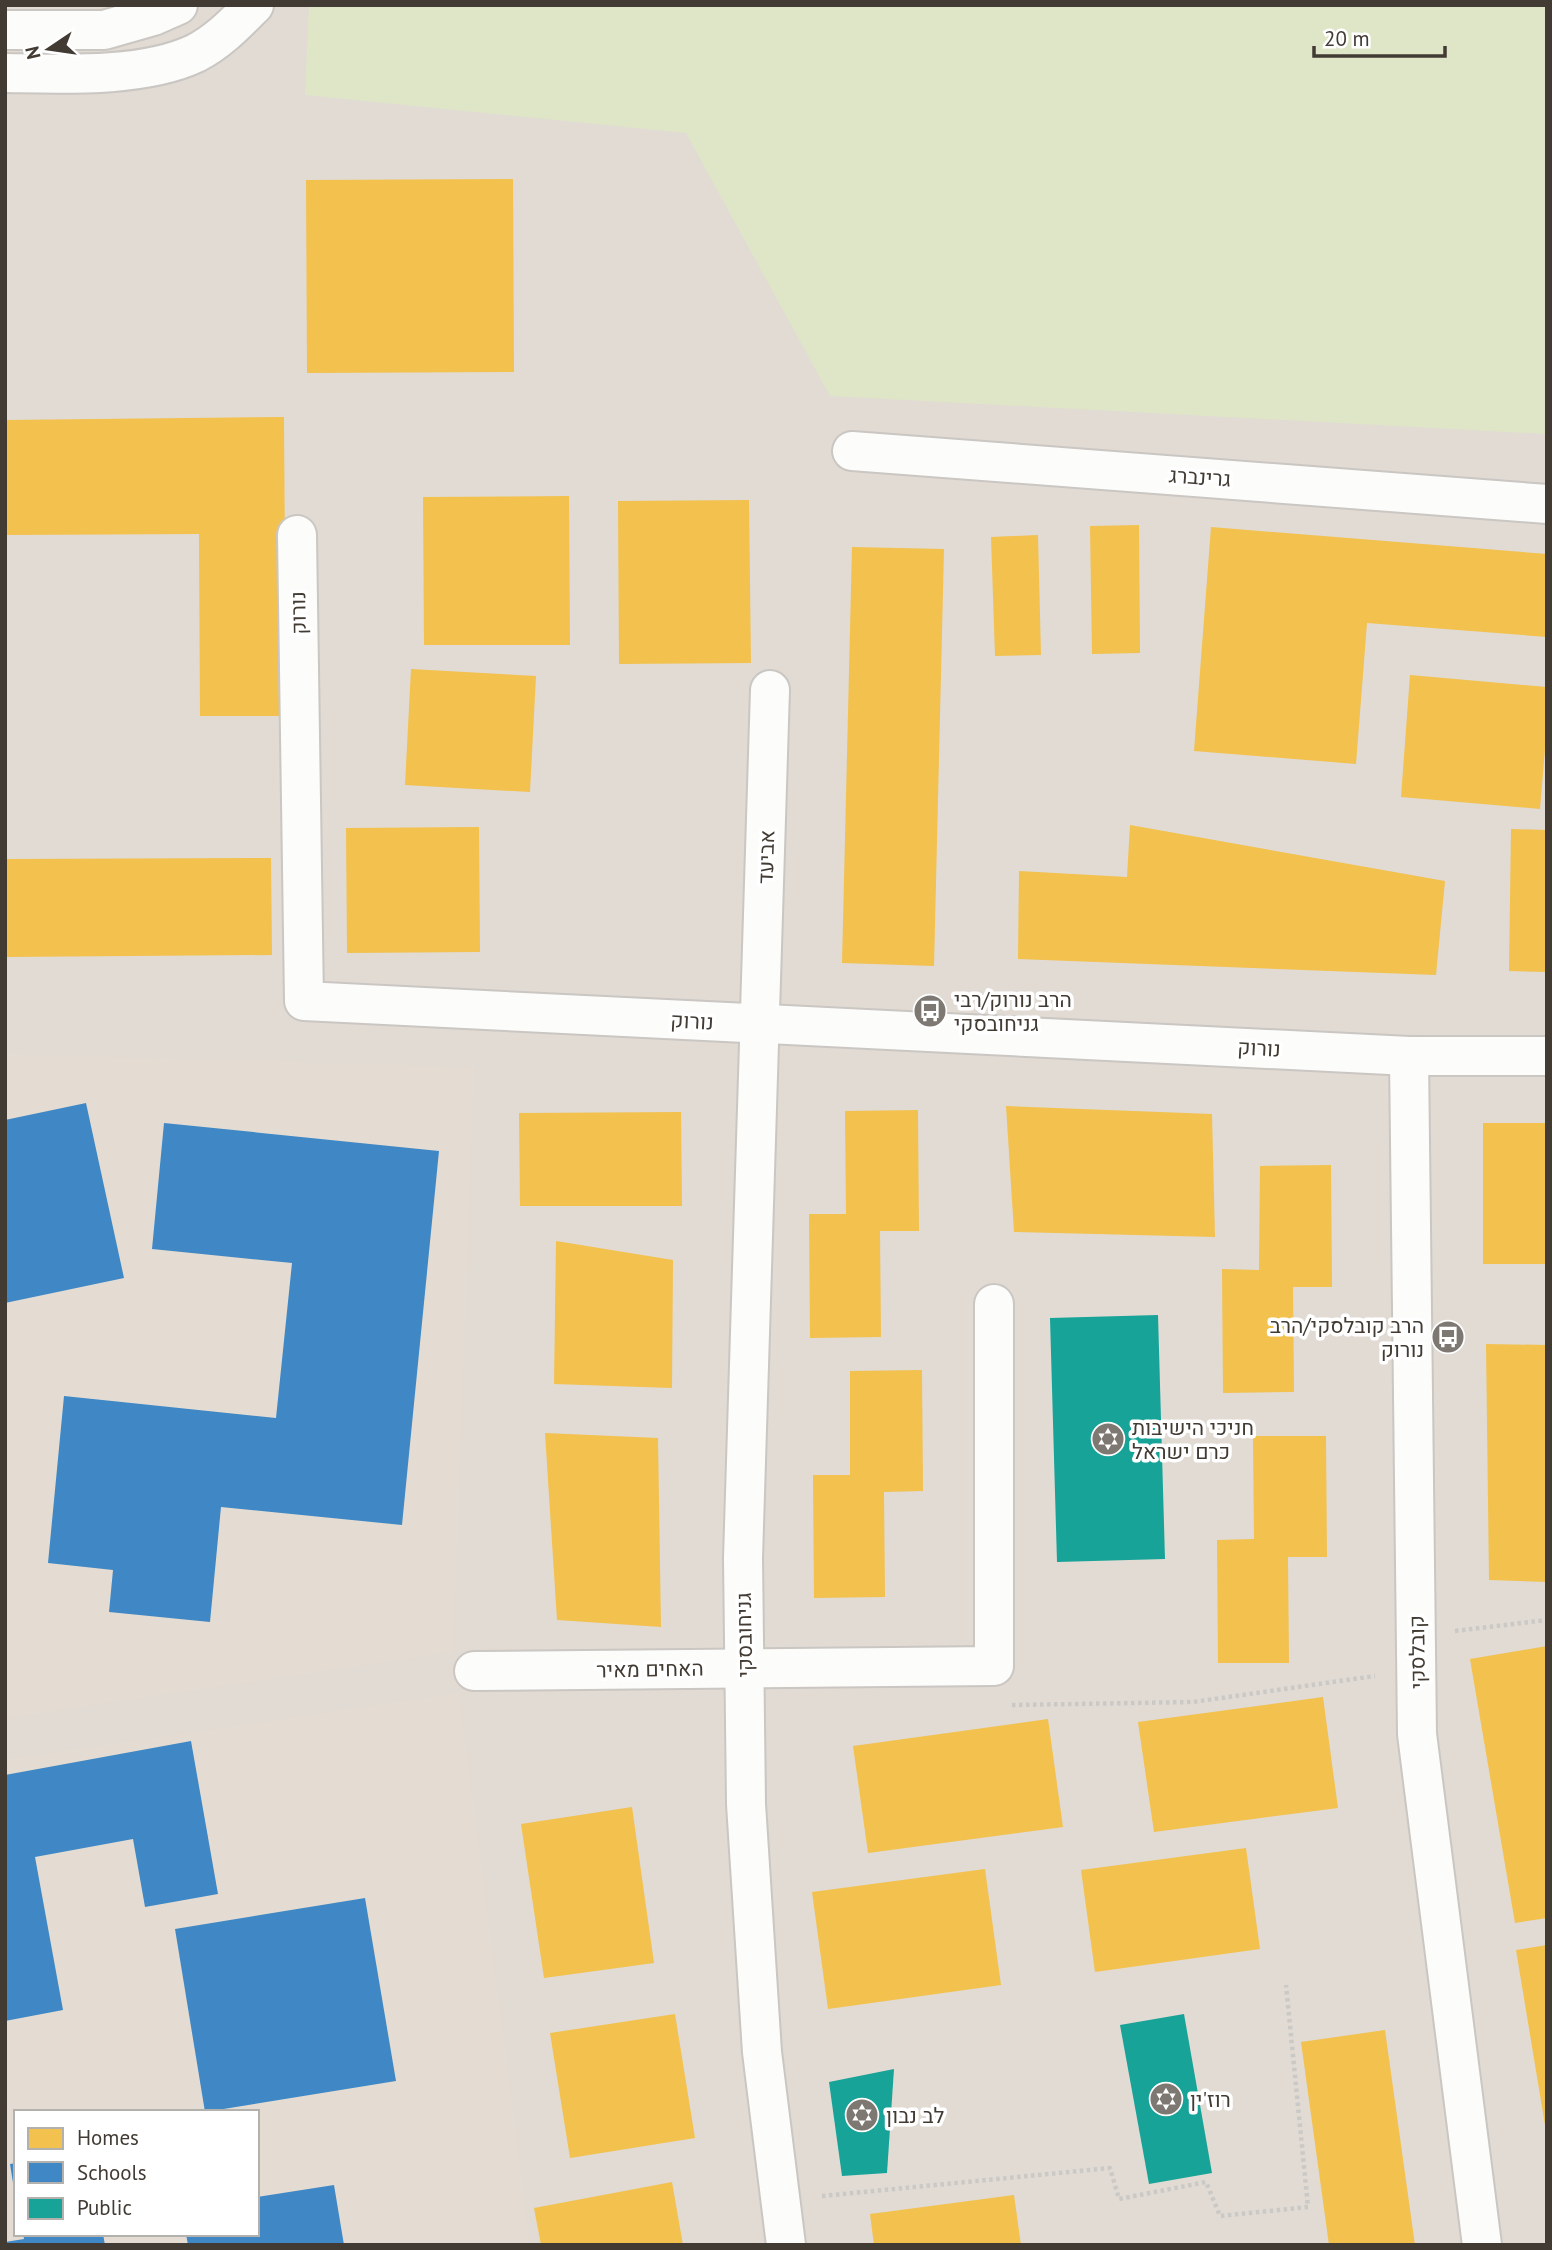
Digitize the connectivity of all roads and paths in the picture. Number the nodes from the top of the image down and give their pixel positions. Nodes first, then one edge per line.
1 (178, 5) edge
2 (254, 5) edge
3 (5, 30) edge
4 (5, 73) edge
5 (852, 451) dead end
6 (1547, 504) edge
7 (297, 535) dead end
8 (770, 690) dead end
9 (761, 1024) junction
10 (1409, 1056) junction
11 (1547, 1056) edge
12 (994, 1304) dead end
13 (1547, 1620) edge
14 (1417, 1653) junction
15 (744, 1668) junction
16 (474, 1671) dead end
17 (1003, 1705) dead end
18 (1286, 1985) dead end
19 (779, 2201) junction
20 (786, 2245) edge
21 (1482, 2245) edge

1 - 3 street
2 - 4 street
5 - 6 street, גרינברג
7 - 9 street, נורוק
8 - 9 street, אביעד
9 - 10 street, נורוק
9 - 15 street, גניחובסקי
10 - 11 street, נורוק
10 - 14 street, קובלסקי
12 - 15 street, האחים מאיר
13 - 14 path
14 - 17 path
14 - 21 street, קובלסקי
15 - 16 street, האחים מאיר
15 - 19 street, גניחובסקי
18 - 19 path
19 - 20 street, גניחובסקי

